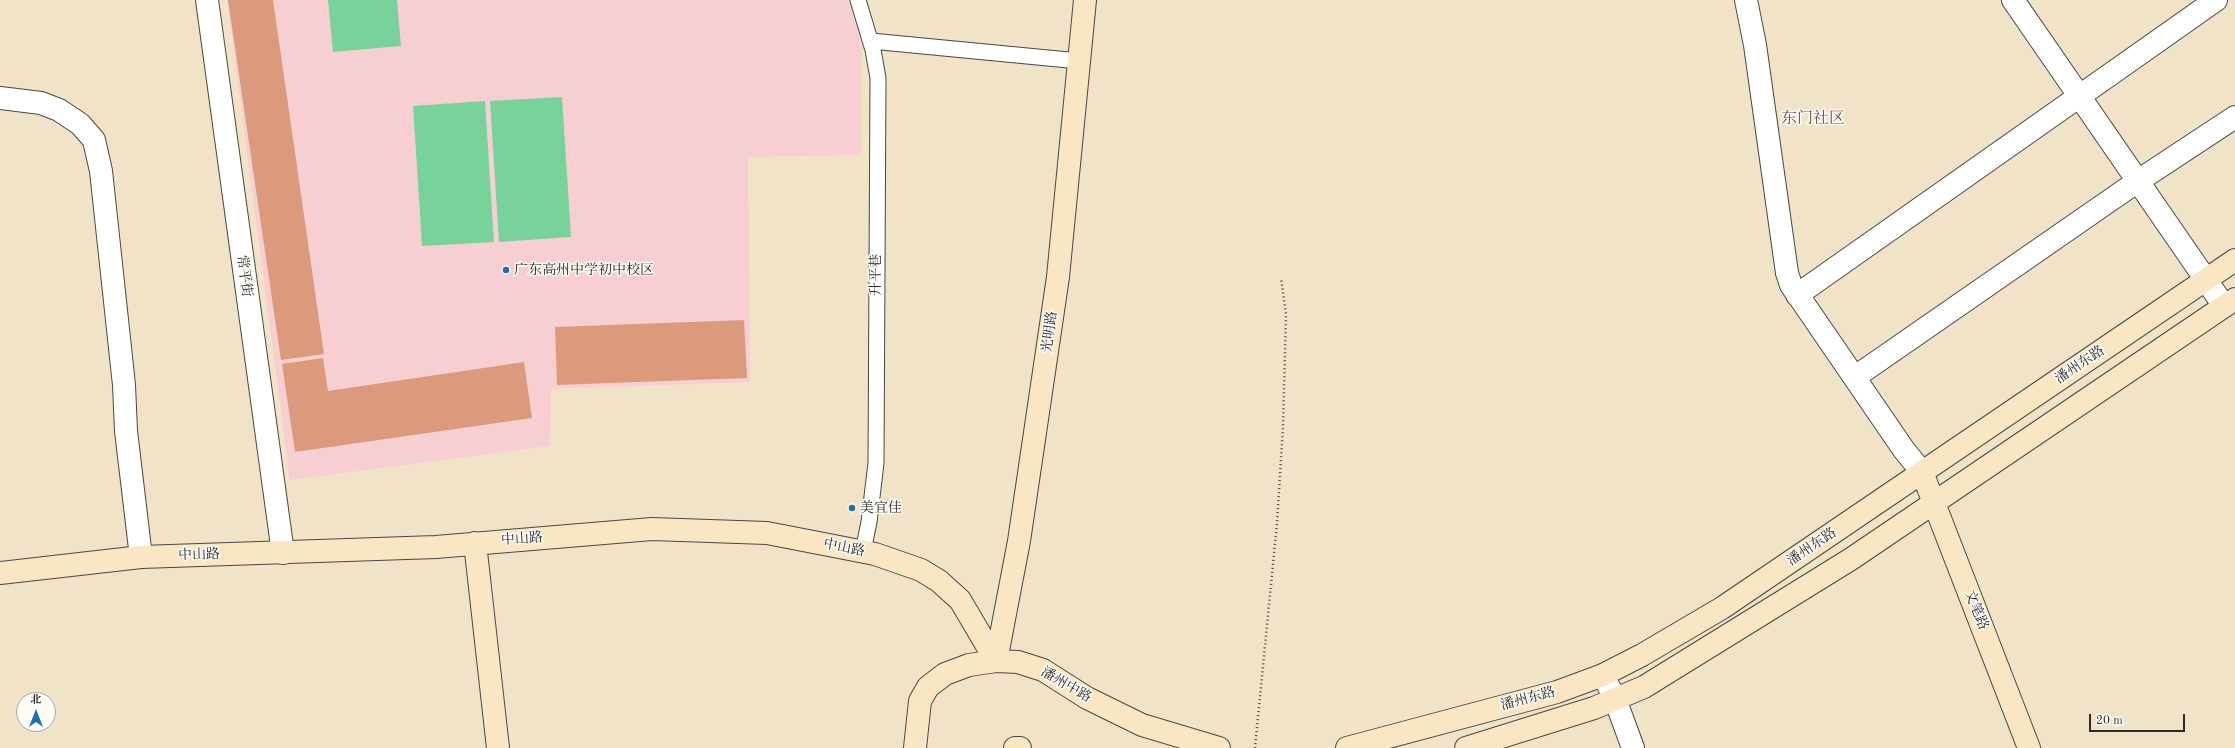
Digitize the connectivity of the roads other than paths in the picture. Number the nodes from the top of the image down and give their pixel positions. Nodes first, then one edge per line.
1 (207, 0) edge
2 (858, 0) edge
3 (1085, 0) edge
4 (1746, 0) edge
5 (2013, 0) edge
6 (2216, 0) edge
7 (871, 41) junction
8 (1079, 60) junction
9 (2078, 97) junction
10 (0, 98) edge
11 (2235, 116) edge
12 (2138, 181) junction
13 (2235, 260) edge
14 (2205, 280) junction
15 (1797, 295) junction
16 (2230, 302) edge
17 (1855, 377) junction
18 (1922, 472) junction
19 (1934, 502) junction
20 (475, 543) junction
21 (863, 551) junction
22 (283, 553) junction
23 (141, 557) junction
24 (0, 573) edge
25 (996, 661) junction
26 (1603, 675) junction
27 (1615, 699) junction
28 (498, 748) edge
29 (915, 748) edge
30 (1015, 748) edge
31 (1020, 748) edge
32 (1219, 748) edge
33 (1347, 748) edge
34 (1466, 748) edge
35 (1633, 748) edge
36 (2030, 748) edge

1 - 22 street, 常平街
2 - 7 lane, 升平巷
3 - 8 main road, 光明路
4 - 15 street
5 - 9 street
6 - 9 street
7 - 8 lane
7 - 21 lane, 升平巷
8 - 25 main road, 光明路
9 - 12 street
9 - 15 street
10 - 23 street
11 - 12 street
12 - 14 street
12 - 17 street
13 - 14 main road, 潘州东路
14 - 16 street
14 - 18 main road, 潘州东路
15 - 17 street
16 - 19 main road, 潘州东路
17 - 18 street
18 - 19 main road, 文笔路
18 - 26 main road, 潘州东路
19 - 27 main road, 潘州东路
19 - 36 main road, 文笔路
20 - 21 main road, 中山路
20 - 22 main road, 中山路
20 - 28 main road
21 - 25 main road, 中山路
22 - 23 main road, 中山路
23 - 24 main road, 中山路
25 - 29 main road, 潘州中路
25 - 32 main road, 潘州中路
26 - 27 street
26 - 33 main road, 潘州东路
27 - 34 main road, 潘州东路
27 - 35 street
30 - 31 main road

